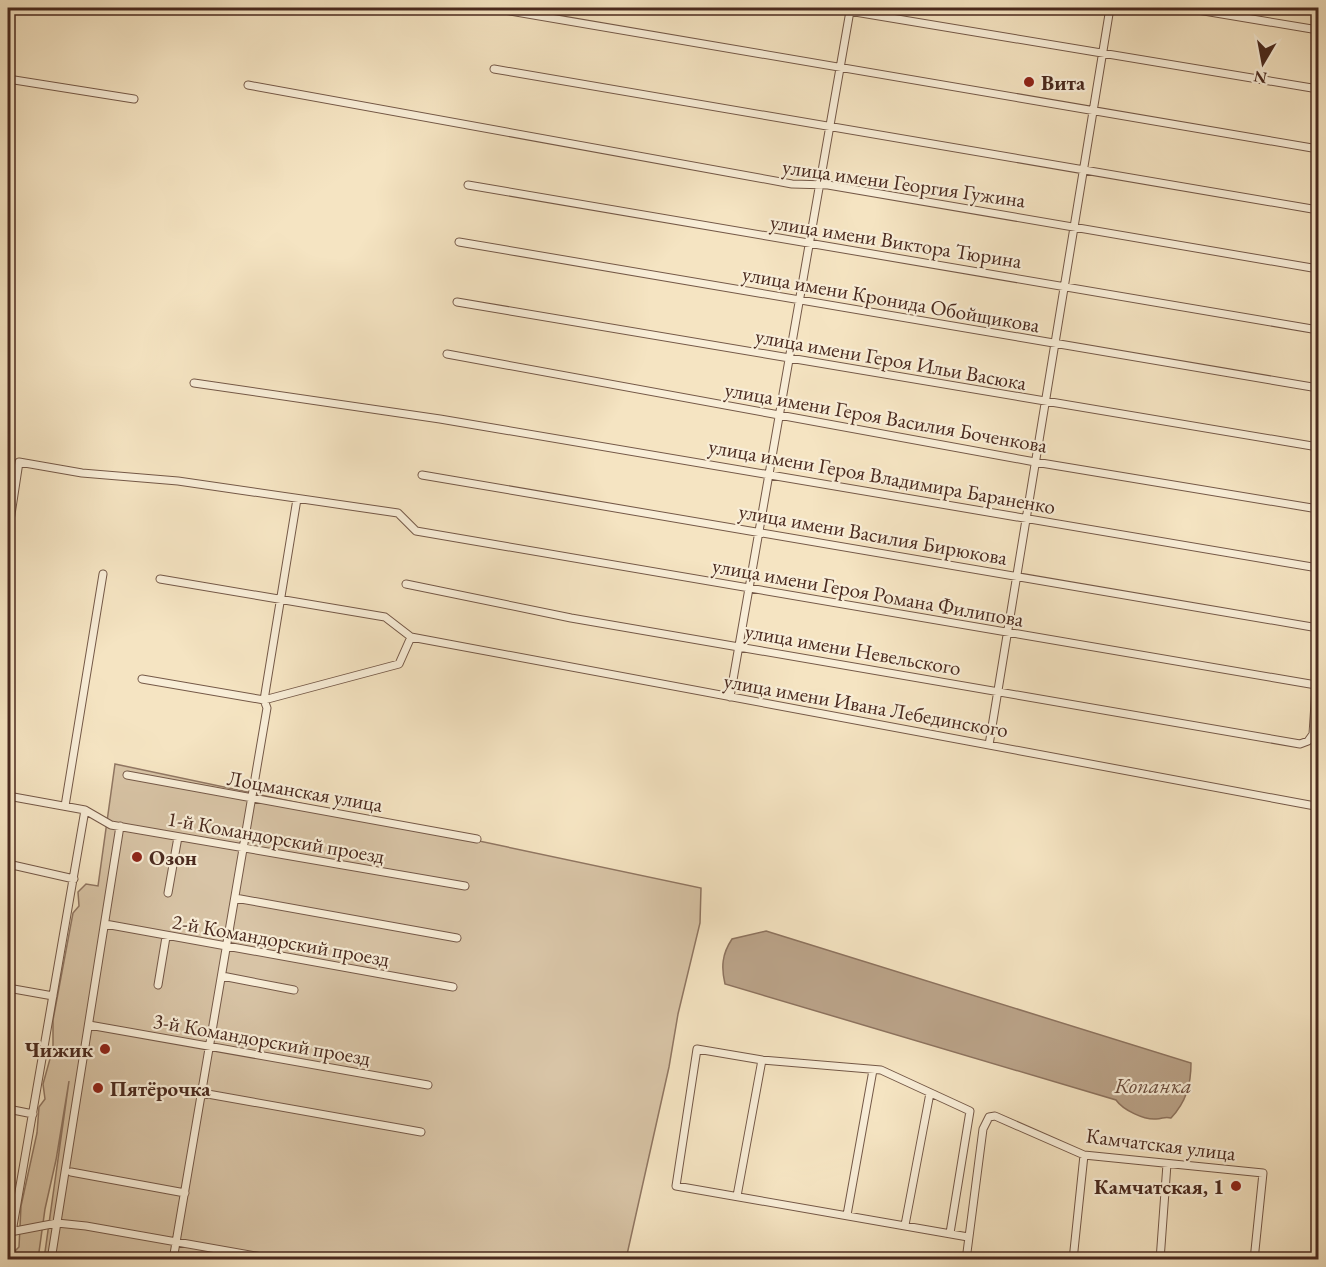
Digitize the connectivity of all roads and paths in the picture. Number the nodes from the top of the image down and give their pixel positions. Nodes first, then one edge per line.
1 (831, 8) edge
2 (1110, 8) edge
3 (1186, 8) edge
4 (504, 10) dead end
5 (850, 10) junction
6 (1318, 30) edge
7 (1103, 51) junction
8 (494, 69) dead end
9 (840, 69) junction
10 (8, 79) edge
11 (248, 85) dead end
12 (1318, 88) edge
13 (134, 99) dead end
14 (1093, 110) junction
15 (830, 126) junction
16 (1318, 149) edge
17 (1083, 169) junction
18 (468, 185) dead end
19 (820, 185) junction
20 (1318, 210) edge
21 (1074, 226) junction
22 (459, 242) dead end
23 (810, 242) junction
24 (1318, 269) edge
25 (1064, 286) junction
26 (800, 300) junction
27 (457, 302) dead end
28 (1318, 330) edge
29 (1054, 343) junction
30 (447, 354) dead end
31 (789, 358) junction
32 (194, 383) dead end
33 (1318, 388) edge
34 (1045, 401) junction
35 (779, 415) junction
36 (1318, 447) edge
37 (1035, 462) junction
38 (769, 474) junction
39 (422, 475) dead end
40 (297, 499) junction
41 (1318, 509) edge
42 (1026, 517) junction
43 (759, 532) junction
44 (8, 534) edge
45 (1318, 568) edge
46 (104, 574) dead end
47 (1016, 575) junction
48 (160, 579) dead end
49 (406, 584) dead end
50 (749, 588) junction
51 (281, 600) junction
52 (1318, 628) edge
53 (1007, 632) junction
54 (411, 637) junction
55 (738, 646) junction
56 (1318, 657) edge
57 (142, 679) dead end
58 (1316, 685) junction
59 (998, 690) junction
60 (730, 697) junction
61 (264, 700) junction
62 (989, 745) junction
63 (128, 775) dead end
64 (8, 796) edge
65 (252, 798) junction
66 (65, 806) junction
67 (1315, 806) dead end
68 (85, 810) junction
69 (120, 826) junction
70 (178, 837) junction
71 (477, 839) dead end
72 (243, 849) junction
73 (8, 864) edge
74 (74, 879) junction
75 (465, 886) dead end
76 (168, 893) dead end
77 (235, 898) junction
78 (105, 924) junction
79 (166, 937) junction
80 (457, 938) dead end
81 (226, 947) junction
82 (222, 976) junction
83 (158, 985) dead end
84 (453, 987) dead end
85 (8, 988) edge
86 (294, 990) dead end
87 (53, 996) junction
88 (89, 1025) junction
89 (210, 1046) junction
90 (762, 1059) junction
91 (873, 1070) junction
92 (428, 1085) dead end
93 (202, 1093) junction
94 (930, 1093) junction
95 (8, 1109) edge
96 (33, 1114) junction
97 (421, 1132) dead end
98 (1084, 1155) junction
99 (1167, 1164) junction
100 (70, 1172) dead end
101 (185, 1193) junction
102 (737, 1196) junction
103 (847, 1215) junction
104 (57, 1223) junction
105 (905, 1225) junction
106 (10, 1232) edge
107 (950, 1233) junction
108 (968, 1237) junction
109 (176, 1242) junction
110 (51, 1260) edge
111 (173, 1260) edge
112 (279, 1260) edge
113 (966, 1260) edge
114 (1073, 1260) edge
115 (1160, 1260) edge
116 (1254, 1260) edge

1 - 5 street
2 - 7 street
3 - 6 street
4 - 9 street
5 - 7 street
5 - 9 street
7 - 12 street
7 - 14 street
8 - 15 street
9 - 14 street
9 - 15 street
10 - 13 street
11 - 19 street, улица имени Георгия Гужина
14 - 16 street
14 - 17 street
15 - 17 street
15 - 19 street
17 - 20 street
17 - 21 street
18 - 23 street, улица имени Виктора Тюрина
19 - 21 street, улица имени Георгия Гужина
19 - 23 street
21 - 24 street, улица имени Георгия Гужина
21 - 25 street
22 - 26 street, улица имени Кронида Обойщикова
23 - 25 street, улица имени Виктора Тюрина
23 - 26 street
25 - 28 street, улица имени Виктора Тюрина
25 - 29 street
26 - 29 street, улица имени Кронида Обойщикова
26 - 31 street
27 - 31 street, улица имени Героя Ильи Васюка
29 - 33 street, улица имени Кронида Обойщикова
29 - 34 street
30 - 35 street, улица имени Героя Василия Боченкова
31 - 34 street, улица имени Героя Ильи Васюка
31 - 35 street
32 - 38 street, улица имени Героя Владимира Бараненко
34 - 36 street, улица имени Героя Ильи Васюка
34 - 37 street
35 - 37 street, улица имени Героя Василия Боченкова
35 - 38 street
37 - 41 street, улица имени Героя Василия Боченкова
37 - 42 street
38 - 42 street, улица имени Героя Владимира Бараненко
38 - 43 street
39 - 43 street, улица имени Василия Бирюкова
40 - 44 street
40 - 50 street, улица имени Героя Романа Филипова
40 - 51 street
42 - 45 street, улица имени Героя Владимира Бараненко
42 - 47 street
43 - 47 street, улица имени Василия Бирюкова
43 - 50 street
46 - 66 street
47 - 52 street, улица имени Василия Бирюкова
47 - 53 street
48 - 51 street
49 - 55 street, улица имени Невельского
50 - 53 street, улица имени Героя Романа Филипова
50 - 55 street
51 - 54 street
51 - 61 street
53 - 58 street, улица имени Героя Романа Филипова
53 - 59 street
54 - 60 street, улица имени Ивана Лебединского
54 - 61 street
55 - 59 street, улица имени Невельского
55 - 60 street
56 - 58 street
57 - 61 street
58 - 59 street, улица имени Невельского
59 - 62 street
60 - 62 street, улица имени Ивана Лебединского
61 - 65 street
62 - 67 street, улица имени Ивана Лебединского
63 - 65 street, Лоцманская улица
64 - 66 street, 1-й Командорский проезд
65 - 71 street, Лоцманская улица
65 - 72 street
66 - 68 street, 1-й Командорский проезд
68 - 69 street, 1-й Командорский проезд
68 - 74 street
69 - 70 street, 1-й Командорский проезд
69 - 78 street
70 - 72 street, 1-й Командорский проезд
70 - 76 street
72 - 75 street, 1-й Командорский проезд
72 - 77 street
73 - 74 street
74 - 87 street
77 - 80 street, 2-й Командорский проезд
77 - 81 street
78 - 79 street, 2-й Командорский проезд
78 - 88 street
79 - 81 street, 2-й Командорский проезд
79 - 83 street
81 - 82 street
81 - 84 street, 2-й Командорский проезд
82 - 86 street
82 - 89 street
85 - 87 street
87 - 96 street
88 - 89 street, 3-й Командорский проезд
88 - 104 street
89 - 92 street, 3-й Командорский проезд
89 - 93 street
90 - 91 street
90 - 102 street
90 - 102 street
91 - 94 street
91 - 103 street
93 - 97 street
93 - 101 street
94 - 105 street
94 - 107 street
95 - 96 street
96 - 106 street
98 - 99 street, Камчатская улица
98 - 108 street, Камчатская улица
98 - 114 street
99 - 115 street
99 - 116 street, Камчатская улица
100 - 101 street
101 - 109 street
102 - 103 street
103 - 105 street
104 - 106 street
104 - 109 street
104 - 110 street
105 - 107 street
107 - 108 street
108 - 113 street
109 - 111 street
109 - 112 street

